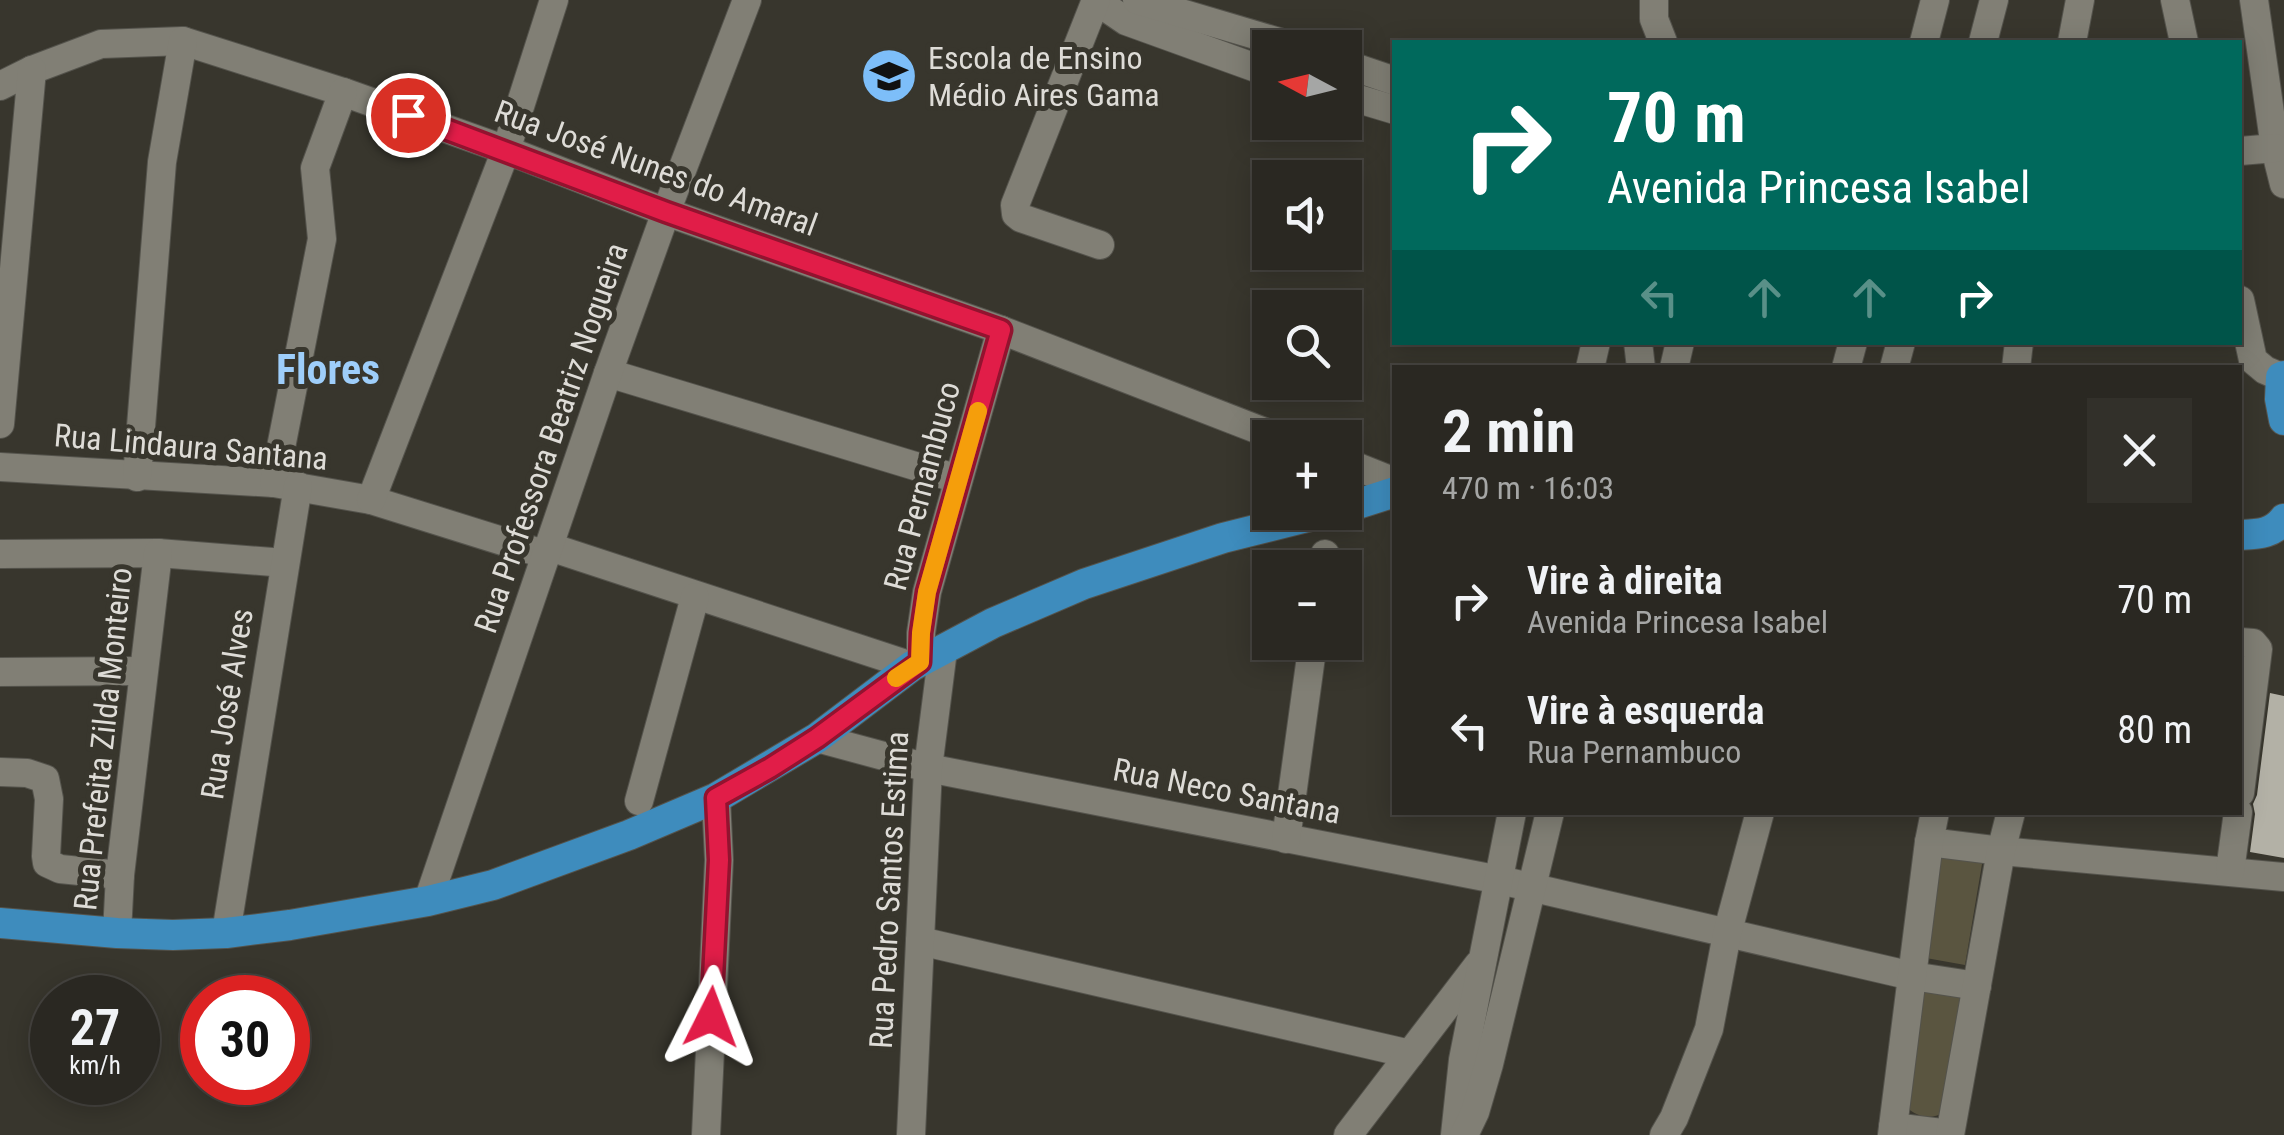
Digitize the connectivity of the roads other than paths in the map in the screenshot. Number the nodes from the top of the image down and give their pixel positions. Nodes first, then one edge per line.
1 (554, 0) edge
2 (748, 0) edge
3 (1098, 0) edge
4 (1137, 0) edge
5 (1654, 0) edge
6 (1935, 0) edge
7 (1994, 0) edge
8 (2080, 0) edge
9 (2175, 0) edge
10 (2250, 6) edge
11 (1252, 34) edge
12 (1662, 40) edge
13 (1928, 40) edge
14 (1984, 40) edge
15 (2072, 40) edge
16 (2184, 40) edge
17 (182, 41) junction
18 (1252, 67) edge
19 (32, 70) junction
20 (1362, 70) edge
21 (1392, 81) edge
22 (0, 86) edge
23 (343, 92) junction
24 (1362, 99) edge
25 (1392, 109) edge
26 (2276, 148) junction
27 (506, 150) junction
28 (2242, 151) edge
29 (2284, 184) edge
30 (666, 212) junction
31 (1100, 246) dead end
32 (2242, 309) edge
33 (1001, 330) junction
34 (608, 373) junction
35 (2283, 377) edge
36 (2284, 420) edge
37 (0, 424) edge
38 (1252, 427) edge
39 (0, 468) edge
40 (1362, 469) edge
41 (137, 476) junction
42 (958, 479) junction
43 (1392, 481) edge
44 (286, 484) junction
45 (1392, 493) edge
46 (372, 500) junction
47 (1362, 503) edge
48 (2284, 518) edge
49 (1255, 530) edge
50 (2242, 535) edge
51 (548, 551) junction
52 (158, 553) junction
53 (0, 554) edge
54 (285, 563) junction
55 (695, 596) junction
56 (2249, 645) edge
57 (925, 659) junction
58 (1311, 660) edge
59 (142, 670) junction
60 (0, 672) edge
61 (817, 738) junction
62 (2242, 760) edge
63 (928, 768) junction
64 (0, 772) edge
65 (716, 798) junction
66 (639, 801) dead end
67 (1511, 815) edge
68 (1549, 815) edge
69 (1759, 815) edge
70 (1934, 815) edge
71 (2011, 815) edge
72 (2238, 815) edge
73 (1286, 839) junction
74 (1929, 842) junction
75 (2001, 852) junction
76 (2230, 871) junction
77 (120, 875) junction
78 (2284, 877) edge
79 (1500, 880) junction
80 (1530, 888) junction
81 (428, 901) junction
82 (0, 923) edge
83 (117, 932) junction
84 (226, 933) junction
85 (1727, 934) junction
86 (920, 941) junction
87 (1483, 958) junction
88 (1912, 976) junction
89 (1977, 986) junction
90 (1488, 1008) junction
91 (1410, 1054) junction
92 (1476, 1062) junction
93 (1892, 1131) edge
94 (1950, 1134) edge
95 (706, 1135) edge
96 (911, 1135) edge
97 (1348, 1135) edge
98 (1455, 1135) edge
99 (1464, 1135) edge
100 (1664, 1135) edge

1 - 27 street
2 - 30 street, Rua Professora Beatriz Nogueira
3 - 18 street
3 - 31 street
4 - 11 street
5 - 12 street
6 - 13 street
7 - 14 street
8 - 15 street
9 - 16 street
10 - 26 street
17 - 19 street, Rua José Nunes do Amaral
17 - 23 street, Rua José Nunes do Amaral
17 - 41 street
19 - 22 street, Rua José Nunes do Amaral
19 - 37 street
20 - 21 street
23 - 27 street, Rua José Nunes do Amaral
23 - 44 street, Rua José Alves
24 - 25 street
26 - 28 street
26 - 29 street
27 - 30 street, Rua José Nunes do Amaral
27 - 46 street
30 - 33 street, Rua José Nunes do Amaral
30 - 34 street, Rua Professora Beatriz Nogueira
32 - 35 street
33 - 38 street, Rua José Nunes do Amaral
33 - 42 street, Rua Pernambuco
34 - 42 street
34 - 51 street, Rua Professora Beatriz Nogueira
35 - 36 main road
39 - 41 street, Rua Lindaura Santana
40 - 43 street
41 - 44 street, Rua Lindaura Santana
42 - 57 street, Rua Pernambuco
44 - 46 street, Rua Lindaura Santana
44 - 54 street, Rua José Alves
45 - 47 main road
46 - 51 street, Rua Lindaura Santana
48 - 50 main road
49 - 57 main road
51 - 55 street, Rua Lindaura Santana
51 - 81 street, Rua Professora Beatriz Nogueira
52 - 53 street
52 - 54 street
52 - 59 street, Rua Prefeita Zilda Monteiro
54 - 84 street, Rua José Alves
55 - 57 street, Rua Lindaura Santana
55 - 66 street
56 - 62 street
57 - 61 main road
57 - 63 street, Rua Pedro Santos Estima
58 - 73 street
59 - 60 street
59 - 77 street, Rua Prefeita Zilda Monteiro
61 - 63 street, Rua Neco Santana
61 - 65 main road
63 - 73 street, Rua Neco Santana
63 - 86 street, Rua Pedro Santos Estima
64 - 77 street
65 - 81 main road
65 - 95 street
67 - 79 street
68 - 80 street
69 - 85 street
70 - 74 street
71 - 75 street
72 - 76 street
73 - 79 street, Rua Neco Santana
74 - 75 street
74 - 88 street
75 - 76 street
75 - 89 street
76 - 78 street
77 - 83 street, Rua Prefeita Zilda Monteiro
79 - 80 street, Rua Neco Santana
79 - 87 street
80 - 85 street, Rua Neco Santana
80 - 90 street
81 - 84 main road
82 - 83 main road
83 - 84 main road
85 - 88 street, Rua Neco Santana
85 - 100 street
86 - 91 street
86 - 96 street, Rua Pedro Santos Estima
87 - 90 street
87 - 91 street
88 - 89 street, Rua Neco Santana
88 - 93 street
89 - 94 street
90 - 92 street
91 - 97 street
92 - 98 street
92 - 99 street
93 - 94 street

